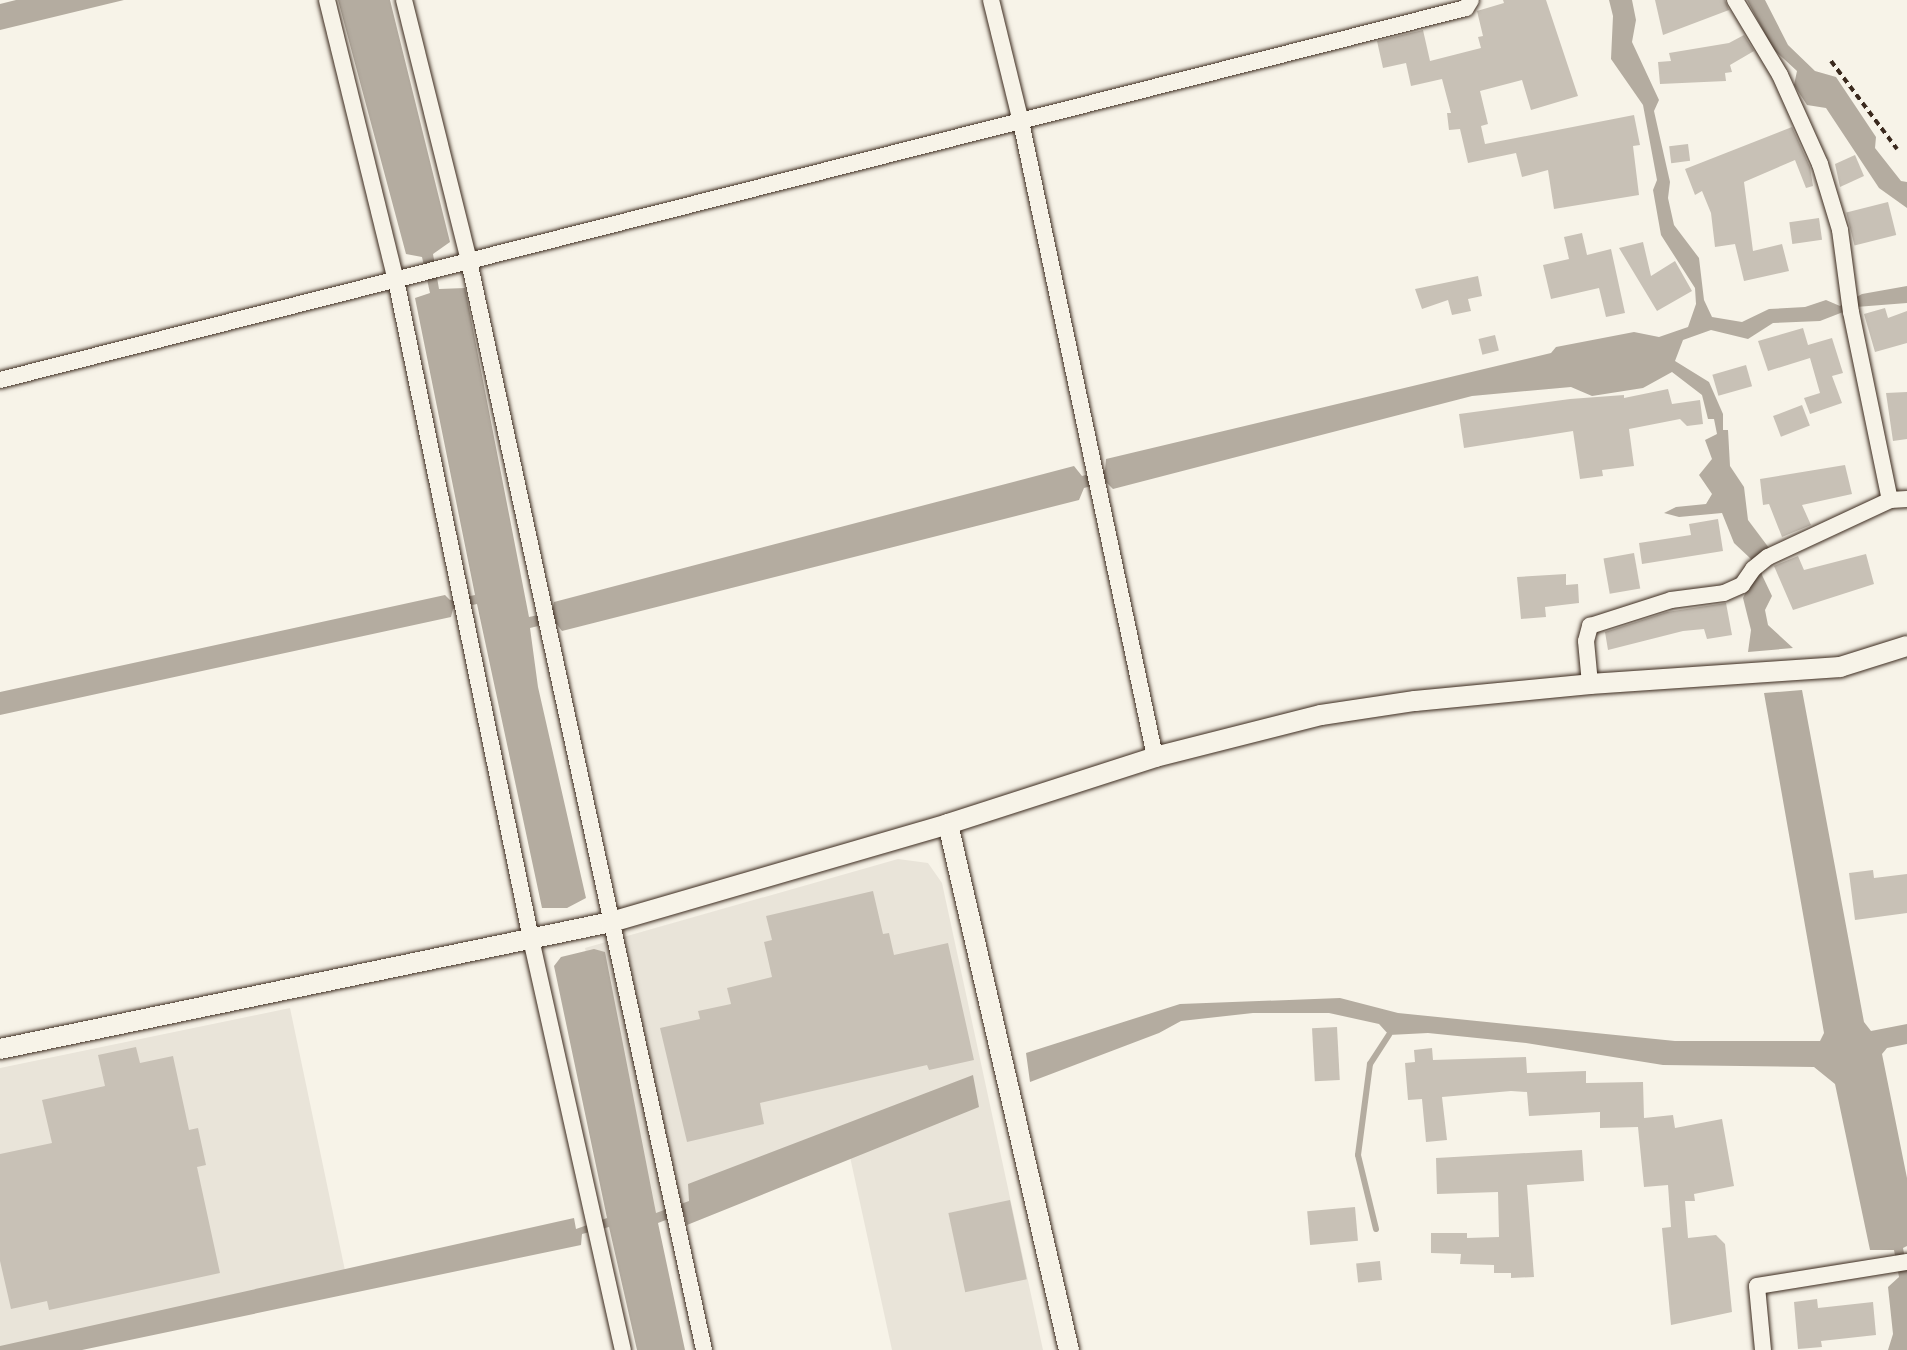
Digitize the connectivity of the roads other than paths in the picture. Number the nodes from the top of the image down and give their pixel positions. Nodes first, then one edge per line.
1 (327, 0) edge
2 (404, 0) edge
3 (991, 0) edge
4 (1471, 0) edge
5 (1734, 0) edge
6 (1021, 122) junction
7 (469, 261) junction
8 (396, 280) junction
9 (0, 380) edge
10 (1898, 500) edge
11 (1907, 646) edge
12 (1590, 684) junction
13 (1155, 757) junction
14 (948, 824) junction
15 (611, 922) junction
16 (531, 939) junction
17 (0, 1049) edge
18 (1900, 1263) edge
19 (623, 1350) edge
20 (704, 1350) edge
21 (1069, 1350) edge
22 (1763, 1350) edge

1 - 8 street
2 - 7 street
3 - 6 street
4 - 6 street
5 - 10 street
6 - 7 street
6 - 13 street
7 - 8 street
7 - 15 street
8 - 9 street
8 - 16 street
10 - 12 street
11 - 12 street
12 - 13 street
13 - 14 street
14 - 15 street
14 - 21 street
15 - 16 street
15 - 20 street
16 - 17 street
16 - 19 street
18 - 22 street

